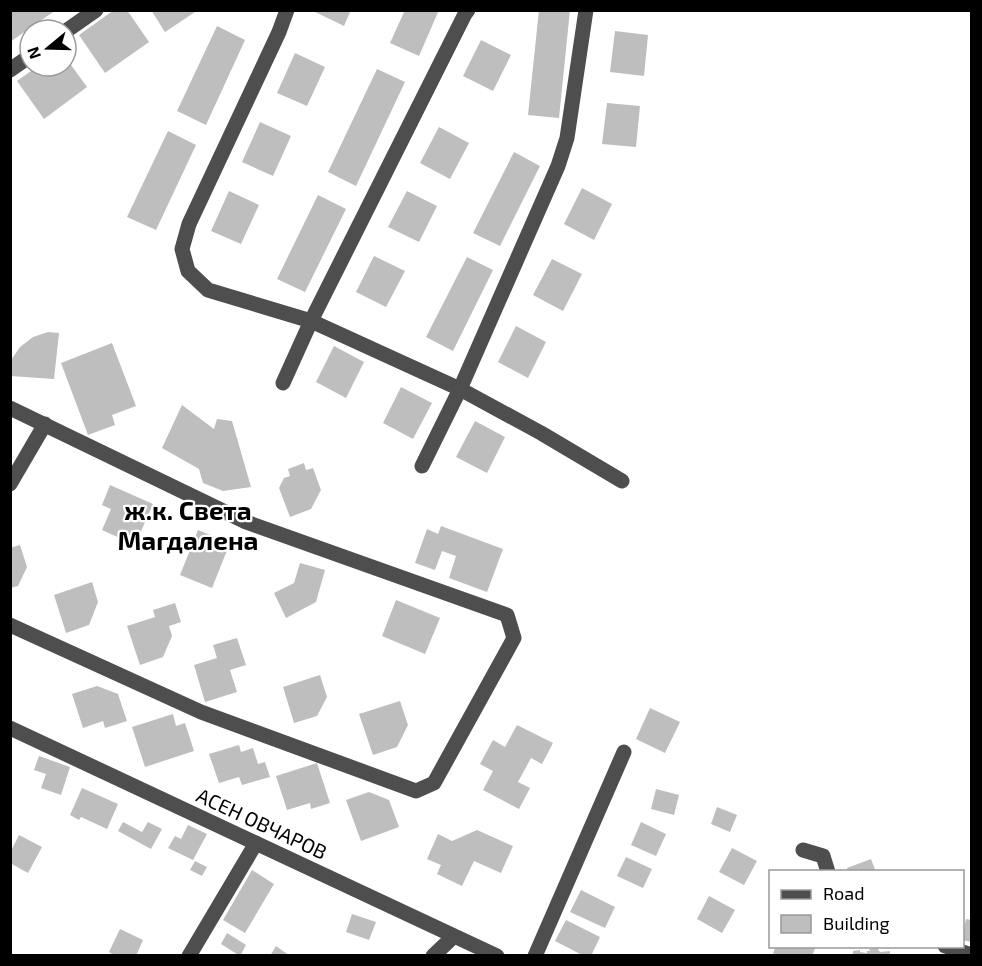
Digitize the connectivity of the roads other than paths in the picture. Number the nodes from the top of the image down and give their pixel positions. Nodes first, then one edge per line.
1 (96, 10) edge
2 (287, 10) edge
3 (468, 10) edge
4 (586, 10) edge
5 (78, 23) edge
6 (311, 321) junction
7 (284, 383) dead end
8 (460, 389) junction
9 (10, 408) edge
10 (45, 424) junction
11 (422, 466) dead end
12 (622, 481) dead end
13 (10, 484) edge
14 (10, 625) edge
15 (10, 728) edge
16 (624, 752) dead end
17 (256, 843) junction
18 (803, 850) dead end
19 (827, 870) edge
20 (454, 936) junction
21 (951, 948) edge
22 (481, 952) edge
23 (972, 955) edge
24 (189, 956) edge
25 (433, 956) edge
26 (496, 956) edge
27 (535, 956) edge

1 - 5 street
2 - 6 street
3 - 6 street
4 - 8 street
6 - 7 street
6 - 8 street
8 - 11 street
8 - 12 street
9 - 10 street
10 - 13 street
10 - 14 street
15 - 17 street, АСЕН ОВЧАРОВ
16 - 27 street
17 - 20 street, АСЕН ОВЧАРОВ
17 - 24 street
18 - 19 street
20 - 22 street, АСЕН ОВЧАРОВ
20 - 25 street
21 - 23 street
22 - 26 street, АСЕН ОВЧАРОВ

